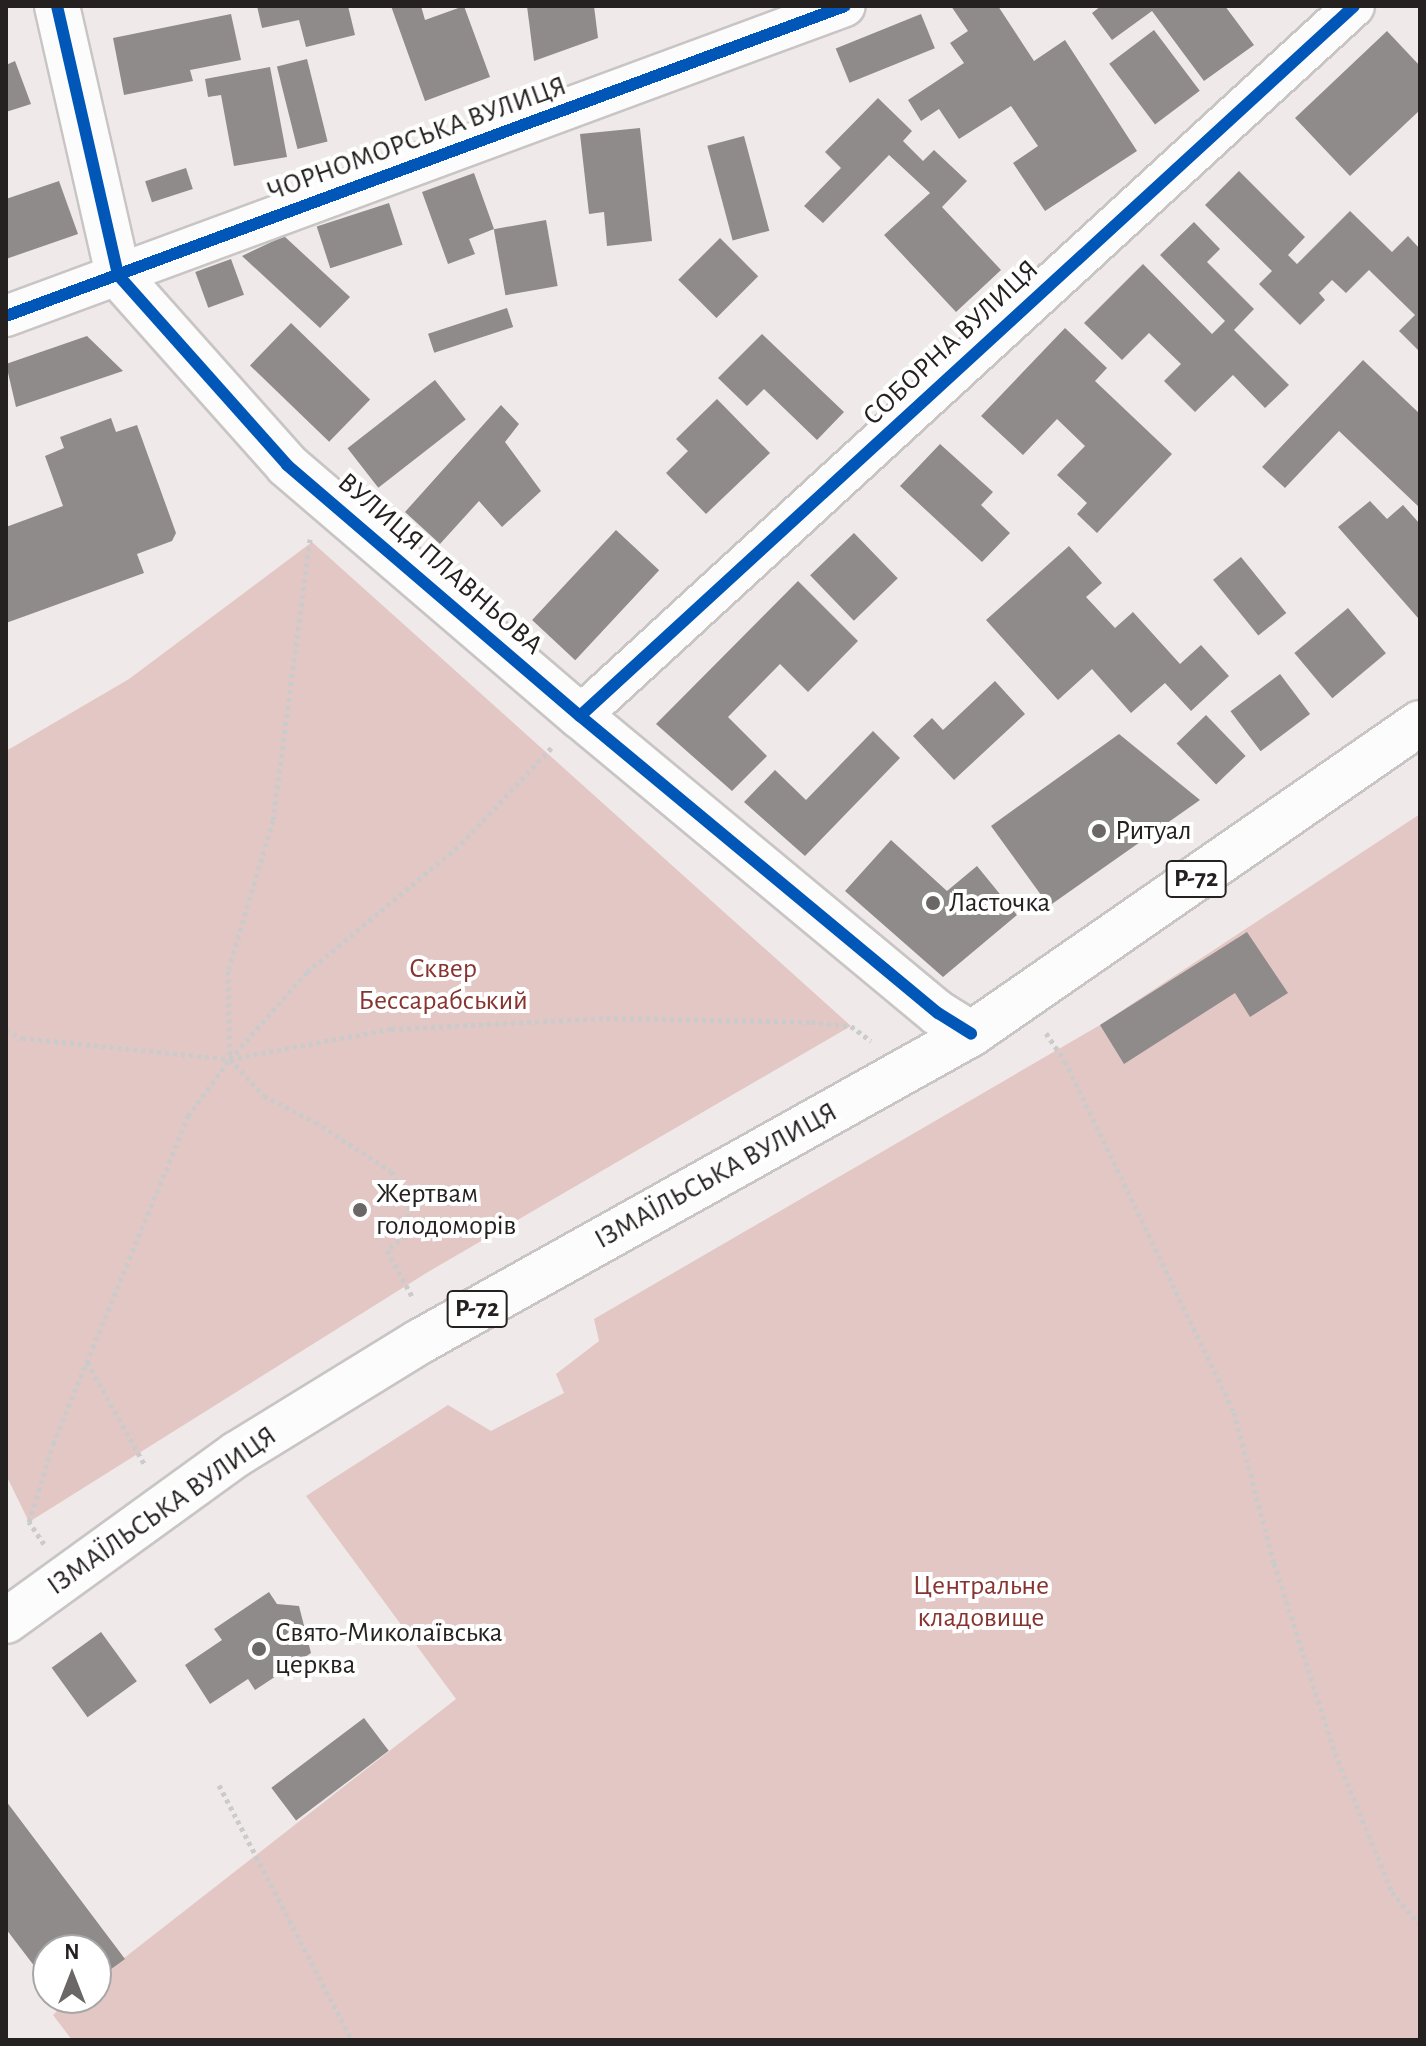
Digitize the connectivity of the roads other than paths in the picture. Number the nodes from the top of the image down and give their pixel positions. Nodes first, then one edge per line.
1 (57, 6) edge
2 (845, 6) edge
3 (1354, 6) edge
4 (118, 275) junction
5 (6, 316) edge
6 (580, 716) junction
7 (1420, 723) edge
8 (971, 1034) junction
9 (6, 1621) edge

1 - 4 main road, ВУЛИЦЯ ПЛАВНЬОВА
2 - 4 street, ЧОРНОМОРСЬКА ВУЛИЦЯ
3 - 6 street, СОБОРНА ВУЛИЦЯ
4 - 5 street, ЧОРНОМОРСЬКА ВУЛИЦЯ
4 - 6 main road, ВУЛИЦЯ ПЛАВНЬОВА
6 - 8 main road, ВУЛИЦЯ ПЛАВНЬОВА
7 - 8 main road, ІЗМАЇЛЬСЬКА ВУЛИЦЯ / Р-72
8 - 9 main road, ІЗМАЇЛЬСЬКА ВУЛИЦЯ / Р-72

